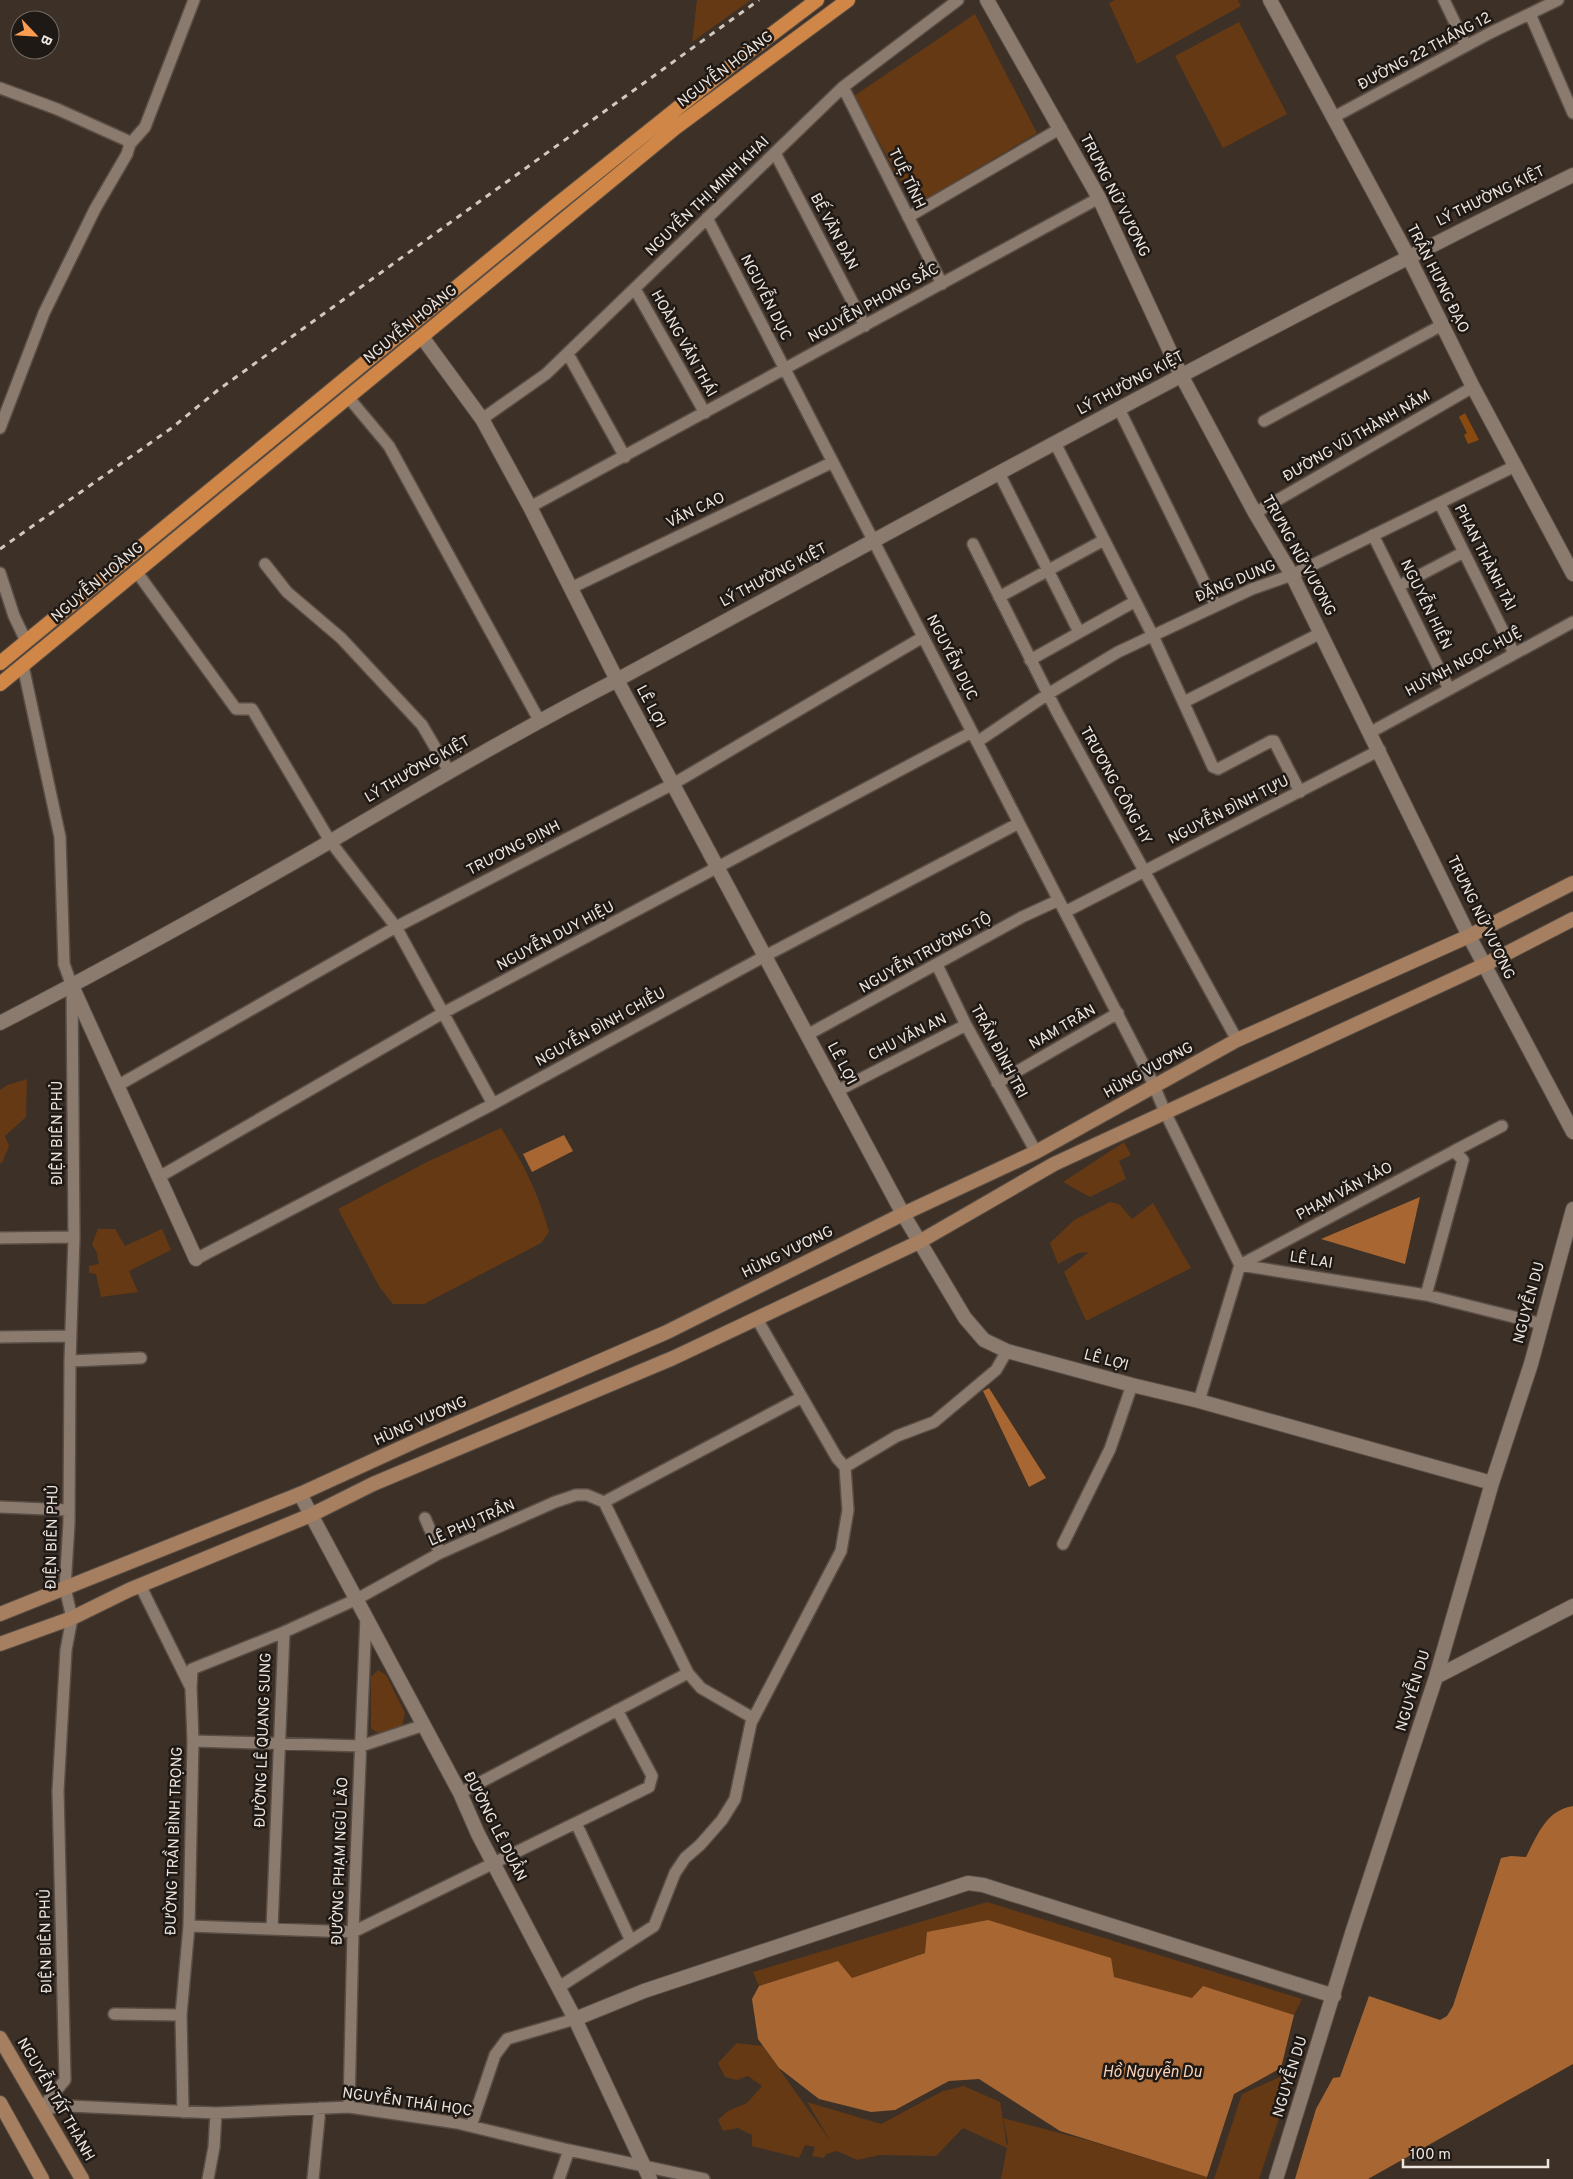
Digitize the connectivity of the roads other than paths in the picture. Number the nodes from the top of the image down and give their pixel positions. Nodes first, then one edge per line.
1 (194, 0) edge
2 (817, 0) edge
3 (848, 0) edge
4 (958, 0) edge
5 (987, 0) edge
6 (1270, 0) edge
7 (1444, 0) edge
8 (1558, 0) edge
9 (1530, 14) junction
10 (1466, 46) junction
11 (843, 87) junction
12 (0, 88) edge
13 (1573, 113) edge
14 (1334, 118) junction
15 (1061, 128) junction
16 (130, 144) junction
17 (775, 153) junction
18 (1573, 175) edge
19 (1099, 198) junction
20 (908, 217) junction
21 (707, 218) junction
22 (1408, 256) junction
23 (942, 284) junction
24 (635, 289) junction
25 (1442, 325) junction
26 (865, 326) junction
27 (422, 337) junction
28 (568, 354) junction
29 (785, 369) junction
30 (1181, 375) junction
31 (1473, 387) junction
32 (348, 397) junction
33 (1119, 409) junction
34 (705, 413) junction
35 (482, 419) junction
36 (1264, 421) dead end
37 (0, 428) edge
38 (1055, 443) junction
39 (625, 457) junction
40 (833, 462) junction
41 (1514, 466) junction
42 (999, 473) junction
43 (210, 491) junction
44 (219, 502) junction
45 (1440, 504) junction
46 (530, 507) junction
47 (1255, 513) junction
48 (1373, 535) junction
49 (1104, 540) junction
50 (874, 541) junction
51 (972, 544) dead end
52 (1464, 552) junction
53 (265, 564) dead end
54 (1049, 570) junction
55 (136, 571) junction
56 (0, 574) edge
57 (1573, 574) edge
58 (1292, 575) junction
59 (1399, 586) junction
60 (571, 588) junction
61 (999, 598) junction
62 (1134, 602) junction
63 (1216, 606) junction
64 (1573, 622) edge
65 (1079, 632) junction
66 (1321, 633) junction
67 (1153, 636) junction
68 (923, 637) junction
69 (26, 641) junction
70 (1514, 653) junction
71 (1030, 660) junction
72 (0, 663) edge
73 (23, 666) junction
74 (617, 680) junction
75 (0, 684) edge
76 (1449, 688) junction
77 (1048, 694) junction
78 (1184, 702) junction
79 (539, 720) junction
80 (1371, 732) junction
81 (975, 737) junction
82 (1380, 750) junction
83 (449, 770) junction
84 (673, 784) junction
85 (1300, 792) junction
86 (1019, 822) junction
87 (330, 841) junction
88 (718, 869) junction
89 (1145, 872) junction
90 (1573, 883) edge
91 (1059, 900) junction
92 (1065, 912) junction
93 (1573, 919) edge
94 (396, 927) junction
95 (1469, 936) junction
96 (765, 956) junction
97 (937, 965) junction
98 (1484, 965) junction
99 (72, 986) junction
100 (443, 1013) junction
101 (1118, 1014) junction
102 (0, 1023) edge
103 (966, 1025) junction
104 (807, 1036) junction
105 (1236, 1040) junction
106 (997, 1083) junction
107 (117, 1086) junction
108 (1154, 1086) junction
109 (837, 1091) junction
110 (493, 1104) junction
111 (1165, 1112) junction
112 (1502, 1126) dead end
113 (1573, 1132) edge
114 (1454, 1151) junction
115 (1036, 1152) junction
116 (159, 1178) junction
117 (1573, 1209) edge
118 (903, 1214) junction
119 (74, 1236) junction
120 (0, 1238) edge
121 (919, 1242) junction
122 (196, 1259) joint
123 (1240, 1264) junction
124 (1426, 1295) junction
125 (757, 1319) junction
126 (1542, 1324) junction
127 (71, 1336) junction
128 (0, 1338) edge
129 (1007, 1351) junction
130 (142, 1358) dead end
131 (70, 1361) junction
132 (1132, 1385) junction
133 (802, 1398) junction
134 (1199, 1401) junction
135 (845, 1468) junction
136 (1492, 1483) junction
137 (300, 1494) junction
138 (604, 1502) junction
139 (0, 1507) edge
140 (69, 1510) junction
141 (311, 1515) junction
142 (425, 1518) dead end
143 (1063, 1544) dead end
144 (440, 1554) junction
145 (140, 1586) junction
146 (66, 1588) junction
147 (357, 1599) junction
148 (1573, 1606) edge
149 (0, 1614) edge
150 (366, 1617) junction
151 (72, 1618) junction
152 (284, 1632) junction
153 (0, 1644) edge
154 (688, 1674) junction
155 (1436, 1678) junction
156 (190, 1688) junction
157 (617, 1710) junction
158 (753, 1718) junction
159 (424, 1725) junction
160 (193, 1741) junction
161 (279, 1744) junction
162 (362, 1746) junction
163 (460, 1793) junction
164 (576, 1823) junction
165 (494, 1865) junction
166 (188, 1926) junction
167 (272, 1929) junction
168 (353, 1932) junction
169 (631, 1941) junction
170 (559, 1988) junction
171 (1334, 1996) junction
172 (114, 2014) dead end
173 (181, 2015) junction
174 (575, 2019) junction
175 (0, 2038) edge
176 (1, 2105) edge
177 (349, 2107) junction
178 (320, 2108) junction
179 (41, 2109) junction
180 (182, 2112) junction
181 (216, 2113) junction
182 (471, 2126) junction
183 (569, 2150) junction
184 (644, 2166) junction
185 (42, 2179) edge
186 (82, 2179) edge
187 (208, 2179) edge
188 (313, 2179) edge
189 (559, 2179) edge
190 (650, 2179) edge
191 (704, 2179) edge
192 (1276, 2179) edge

1 - 16 street
2 - 43 highway, NGUYỄN HOÀNG
3 - 27 highway, NGUYỄN HOÀNG
4 - 11 street, NGUYỄN THỊ MINH KHAI
5 - 15 street, TRƯNG NỮ VƯƠNG
6 - 14 street, TRẦN HƯNG ĐẠO
7 - 10 street
8 - 9 street, ĐƯỜNG 22 THÁNG 12
9 - 10 street, ĐƯỜNG 22 THÁNG 12
9 - 13 street
10 - 14 street, ĐƯỜNG 22 THÁNG 12
11 - 17 street, NGUYỄN THỊ MINH KHAI
11 - 20 street, TUỆ TĨNH
12 - 16 street
14 - 22 street, TRẦN HƯNG ĐẠO
15 - 19 street, TRƯNG NỮ VƯƠNG
15 - 20 street
16 - 37 street
17 - 21 street, NGUYỄN THỊ MINH KHAI
17 - 26 street, BẾ VĂN ĐÀN
18 - 22 street, LÝ THƯỜNG KIỆT
19 - 23 street, NGUYỄN PHONG SẮC
19 - 30 street, TRƯNG NỮ VƯƠNG
20 - 23 street, TUỆ TĨNH
21 - 24 street, NGUYỄN THỊ MINH KHAI
21 - 29 street, NGUYỄN DỤC
22 - 25 street, TRẦN HƯNG ĐẠO
22 - 30 street, LÝ THƯỜNG KIỆT
23 - 26 street, NGUYỄN PHONG SẮC
24 - 28 street, NGUYỄN THỊ MINH KHAI
24 - 34 street, HOÀNG VĂN THÁI
25 - 31 street, TRẦN HƯNG ĐẠO
25 - 36 street
26 - 29 street, NGUYỄN PHONG SẮC
27 - 32 highway, NGUYỄN HOÀNG
27 - 35 street, LÊ LỢI
28 - 35 street, NGUYỄN THỊ MINH KHAI
28 - 39 street
29 - 34 street, NGUYỄN PHONG SẮC
29 - 40 street, NGUYỄN DỤC
30 - 33 street, LÝ THƯỜNG KIỆT
30 - 47 street, TRƯNG NỮ VƯƠNG
31 - 41 street, TRẦN HƯNG ĐẠO
31 - 47 street, ĐƯỜNG VŨ THÀNH NĂM
32 - 44 highway, NGUYỄN HOÀNG
32 - 79 street
33 - 38 street, LÝ THƯỜNG KIỆT
33 - 63 street
34 - 39 street, NGUYỄN PHONG SẮC
35 - 46 street, LÊ LỢI
38 - 42 street, LÝ THƯỜNG KIỆT
38 - 49 street
39 - 46 street, NGUYỄN PHONG SẮC
40 - 50 street, NGUYỄN DỤC
40 - 60 street, VĂN CAO
41 - 45 street, ĐẶNG DUNG
41 - 57 street, TRẦN HƯNG ĐẠO
42 - 50 street, LÝ THƯỜNG KIỆT
42 - 54 street
43 - 44 highway
43 - 69 highway, NGUYỄN HOÀNG
44 - 55 highway, NGUYỄN HOÀNG
45 - 48 street, ĐẶNG DUNG
45 - 52 street, PHAN THÀNH TÀI
46 - 60 street, LÊ LỢI
47 - 58 street, TRƯNG NỮ VƯƠNG
48 - 58 street, ĐẶNG DUNG
48 - 59 street, NGUYỄN HIỀN
49 - 54 street
49 - 62 street
50 - 68 street, NGUYỄN DỤC
50 - 74 street, LÝ THƯỜNG KIỆT
51 - 61 street, TRƯƠNG CÔNG HY
52 - 59 street
52 - 70 street, PHAN THÀNH TÀI
53 - 83 street
54 - 61 street
54 - 65 street
55 - 73 highway, NGUYỄN HOÀNG
55 - 87 street
56 - 69 street
58 - 63 street, ĐẶNG DUNG
58 - 66 street, TRƯNG NỮ VƯƠNG
59 - 76 street, NGUYỄN HIỀN
60 - 74 street, LÊ LỢI
61 - 71 street, TRƯƠNG CÔNG HY
62 - 65 street
62 - 67 street
63 - 67 street, ĐẶNG DUNG
64 - 70 street, HUỲNH NGỌC HUỆ
65 - 71 street
66 - 78 street
66 - 80 street, TRƯNG NỮ VƯƠNG
67 - 77 street, ĐẶNG DUNG
67 - 78 street
68 - 81 street, NGUYỄN DỤC
68 - 84 street, TRƯƠNG ĐỊNH
69 - 72 highway, NGUYỄN HOÀNG
70 - 76 street, HUỲNH NGỌC HUỆ
71 - 77 street, TRƯƠNG CÔNG HY
73 - 75 highway, NGUYỄN HOÀNG
73 - 99 street, ĐIỆN BIÊN PHỦ
74 - 79 street, LÝ THƯỜNG KIỆT
74 - 84 street, LÊ LỢI
76 - 80 street, HUỲNH NGỌC HUỆ
77 - 81 street, ĐẶNG DUNG
77 - 89 street, TRƯƠNG CÔNG HY
78 - 85 street
79 - 83 street, LÝ THƯỜNG KIỆT
80 - 82 street, TRƯNG NỮ VƯƠNG
81 - 86 street, NGUYỄN DỤC
81 - 88 street, NGUYỄN DUY HIỆU
82 - 85 street, NGUYỄN ĐÌNH TỰU
82 - 95 street, TRƯNG NỮ VƯƠNG
83 - 87 street, LÝ THƯỜNG KIỆT
84 - 88 street, LÊ LỢI
84 - 94 street, TRƯƠNG ĐỊNH
85 - 89 street, NGUYỄN ĐÌNH TỰU
86 - 91 street, NGUYỄN DỤC
86 - 96 street, NGUYỄN ĐÌNH CHIỂU
87 - 94 street
87 - 99 street, LÝ THƯỜNG KIỆT
88 - 96 street, LÊ LỢI
88 - 100 street, NGUYỄN DUY HIỆU
89 - 92 street, NGUYỄN ĐÌNH TỰU
89 - 105 street, TRƯƠNG CÔNG HY
90 - 95 main road, HÙNG VƯƠNG
91 - 92 street, NGUYỄN DỤC
91 - 97 street, NGUYỄN TRƯỜNG TỘ
92 - 101 street, NGUYỄN DỤC
93 - 98 main road
94 - 100 street
94 - 107 street, TRƯƠNG ĐỊNH
95 - 98 street, TRƯNG NỮ VƯƠNG
95 - 105 main road, HÙNG VƯƠNG
96 - 104 street, LÊ LỢI
96 - 110 street, NGUYỄN ĐÌNH CHIỂU
97 - 103 street, TRẦN ĐÌNH TRI
97 - 104 street, NGUYỄN TRƯỜNG TỘ
98 - 111 main road
98 - 113 street, TRƯNG NỮ VƯƠNG
99 - 102 street, LÝ THƯỜNG KIỆT
99 - 107 street
99 - 119 street, ĐIỆN BIÊN PHỦ
100 - 110 street
100 - 116 street, NGUYỄN DUY HIỆU
101 - 106 street, NAM TRÂN
101 - 108 street, NGUYỄN DỤC
103 - 106 street, TRẦN ĐÌNH TRI
103 - 109 street, CHU VĂN AN
104 - 109 street, LÊ LỢI
105 - 108 main road, HÙNG VƯƠNG
106 - 115 street, TRẦN ĐÌNH TRI
107 - 116 street
108 - 111 street, NGUYỄN DỤC
108 - 115 main road, HÙNG VƯƠNG
109 - 118 street, LÊ LỢI
110 - 122 street, NGUYỄN ĐÌNH CHIỂU
111 - 121 main road
111 - 123 street
112 - 114 street, PHẠM VĂN XẢO
114 - 123 street, PHẠM VĂN XẢO
114 - 124 street
115 - 118 main road, HÙNG VƯƠNG
116 - 122 street
117 - 126 street, NGUYỄN DU
118 - 121 street, LÊ LỢI
118 - 137 main road, HÙNG VƯƠNG
119 - 120 street
119 - 127 street, ĐIỆN BIÊN PHỦ
121 - 125 main road
121 - 129 street, LÊ LỢI
123 - 124 street, LÊ LAI
123 - 134 street
124 - 126 street, LÊ LAI
125 - 133 street
125 - 141 main road
126 - 136 street, NGUYỄN DU
127 - 128 street
127 - 131 street, ĐIỆN BIÊN PHỦ
129 - 132 street, LÊ LỢI
129 - 135 street
130 - 131 street
131 - 140 street, ĐIỆN BIÊN PHỦ
132 - 134 street, LÊ LỢI
132 - 143 street
133 - 135 street
133 - 138 street
134 - 136 street, LÊ LỢI
135 - 158 street
136 - 155 street, NGUYỄN DU
137 - 141 street, ĐƯỜNG LÊ DUẨN
137 - 146 main road, HÙNG VƯƠNG
138 - 144 street, LÊ PHỤ TRẦN
138 - 154 street
139 - 140 street
140 - 146 street, ĐIỆN BIÊN PHỦ
141 - 145 main road
141 - 147 street, ĐƯỜNG LÊ DUẨN
142 - 144 street
144 - 147 street, LÊ PHỤ TRẦN
145 - 151 main road
145 - 156 street
146 - 149 main road, HÙNG VƯƠNG
146 - 151 street, ĐIỆN BIÊN PHỦ
147 - 150 street, ĐƯỜNG LÊ DUẨN
147 - 152 street, ĐƯỜNG LÊ QUANG SUNG
148 - 155 street
150 - 159 street, ĐƯỜNG LÊ DUẨN
150 - 162 street, ĐƯỜNG PHẠM NGŨ LÃO
151 - 153 main road
151 - 179 street, ĐIỆN BIÊN PHỦ
152 - 156 street, ĐƯỜNG TRẦN BÌNH TRỌNG
152 - 161 street, ĐƯỜNG LÊ QUANG SUNG
154 - 157 street
154 - 158 street
155 - 171 street, NGUYỄN DU
156 - 160 street, ĐƯỜNG TRẦN BÌNH TRỌNG
157 - 163 street
157 - 164 street
158 - 169 street
159 - 162 street
159 - 163 street, ĐƯỜNG LÊ DUẨN
160 - 161 street
160 - 166 street, ĐƯỜNG TRẦN BÌNH TRỌNG
161 - 162 street
161 - 167 street, ĐƯỜNG LÊ QUANG SUNG
162 - 168 street, ĐƯỜNG PHẠM NGŨ LÃO
163 - 165 street, ĐƯỜNG LÊ DUẨN
164 - 165 street
164 - 169 street
165 - 168 street
165 - 170 street, ĐƯỜNG LÊ DUẨN
166 - 167 street
166 - 173 street, ĐƯỜNG TRẦN BÌNH TRỌNG
167 - 168 street
168 - 177 street, ĐƯỜNG PHẠM NGŨ LÃO
169 - 170 street
170 - 174 street, ĐƯỜNG LÊ DUẨN
171 - 174 street
171 - 192 street, NGUYỄN DU
172 - 173 street
173 - 180 street, ĐƯỜNG TRẦN BÌNH TRỌNG
174 - 182 street
174 - 184 street, ĐƯỜNG LÊ DUẨN
175 - 179 main road, NGUYỄN TẤT THÀNH
176 - 185 main road
177 - 178 street, NGUYỄN THÁI HỌC
177 - 182 street, NGUYỄN THÁI HỌC
178 - 181 street, NGUYỄN THÁI HỌC
178 - 188 street
179 - 180 street, NGUYỄN THÁI HỌC
179 - 186 main road, NGUYỄN TẤT THÀNH
180 - 181 street, NGUYỄN THÁI HỌC
181 - 187 street
182 - 183 street, NGUYỄN THÁI HỌC
183 - 184 street, NGUYỄN THÁI HỌC
183 - 189 street
184 - 190 street, ĐƯỜNG LÊ DUẨN
184 - 191 street, NGUYỄN THÁI HỌC

